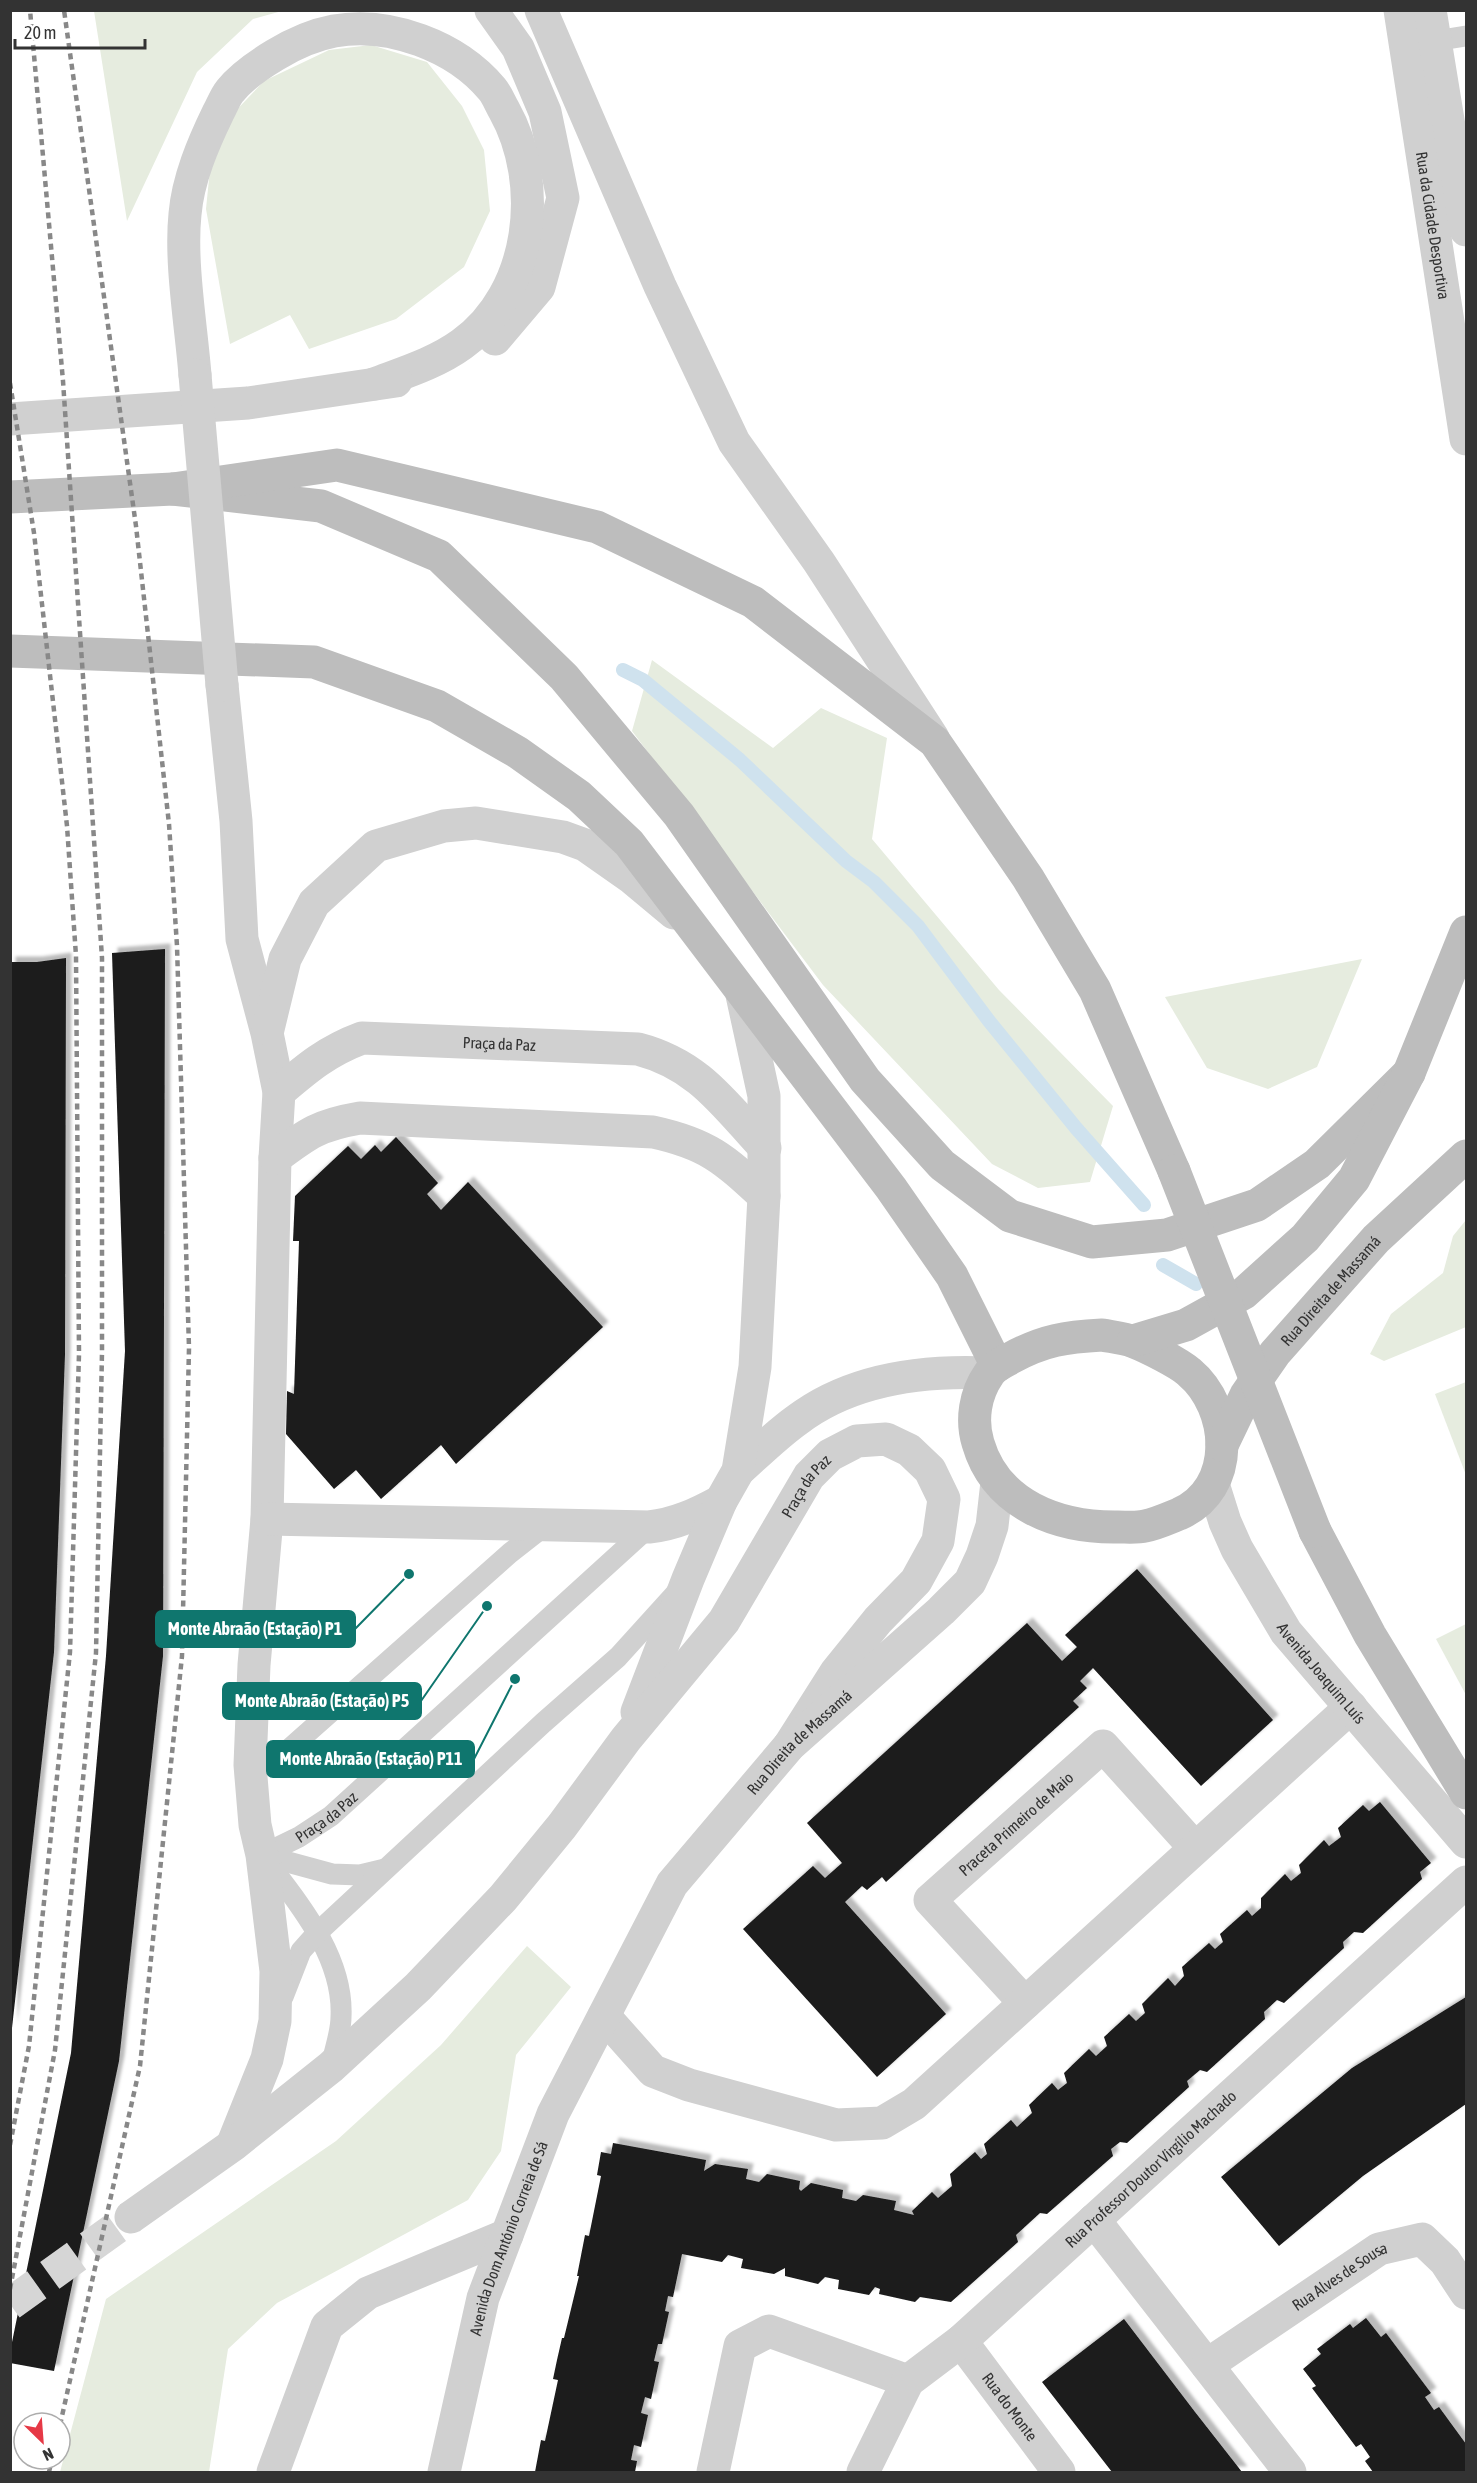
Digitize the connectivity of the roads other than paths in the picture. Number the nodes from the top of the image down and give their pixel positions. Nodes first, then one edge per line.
1 (491, 10) edge
2 (542, 10) edge
3 (1400, 10) edge
4 (1432, 26) edge
5 (1467, 36) edge
6 (1467, 230) edge
7 (374, 384) junction
8 (10, 419) edge
9 (1467, 439) edge
10 (173, 489) junction
11 (10, 497) edge
12 (10, 651) edge
13 (935, 742) junction
14 (693, 928) junction
15 (1467, 932) edge
16 (742, 995) junction
17 (267, 1033) junction
18 (1409, 1073) junction
19 (279, 1092) junction
20 (765, 1148) junction
21 (1467, 1156) edge
22 (275, 1158) junction
23 (764, 1196) junction
24 (1133, 1341) junction
25 (993, 1369) junction
26 (1222, 1445) junction
27 (738, 1471) junction
28 (997, 1482) junction
29 (1214, 1484) junction
30 (721, 1501) junction
31 (267, 1519) junction
32 (547, 1524) junction
33 (649, 1527) junction
34 (688, 1579) junction
35 (1351, 1707) junction
36 (626, 1739) junction
37 (789, 1746) junction
38 (250, 1766) junction
39 (1467, 1793) edge
40 (1467, 1842) edge
41 (1195, 1848) junction
42 (262, 1855) junction
43 (385, 1869) junction
44 (1467, 1882) edge
45 (317, 1933) junction
46 (1024, 2003) junction
47 (604, 2016) junction
48 (275, 2021) junction
49 (331, 2067) junction
50 (233, 2145) junction
51 (130, 2217) tunnel mouth
52 (1094, 2220) junction
53 (507, 2235) junction
54 (1467, 2294) edge
55 (961, 2341) junction
56 (1207, 2365) junction
57 (908, 2381) junction
58 (273, 2472) edge
59 (444, 2472) edge
60 (713, 2472) edge
61 (863, 2472) edge
62 (1059, 2472) edge
63 (1290, 2472) edge

1 - 7 street
2 - 13 street
3 - 9 street, Rua da Cidade Desportiva
4 - 5 lane
4 - 6 street, Rua da Cidade Desportiva
7 - 8 street
7 - 17 street, bridge
10 - 11 main road
10 - 13 main road
10 - 18 main road
12 - 14 main road
13 - 39 main road, bridge
14 - 16 main road
14 - 17 street
15 - 18 main road
16 - 20 street
16 - 25 main road
17 - 19 street
18 - 24 main road
19 - 20 street, Praça da Paz
19 - 22 street
20 - 23 street
21 - 26 main road, Rua Direita de Massamá
22 - 23 street
22 - 31 street
23 - 27 street
24 - 25 main road
24 - 26 main road
25 - 27 street
25 - 28 main road
26 - 29 main road
27 - 30 street
28 - 29 main road
28 - 37 street, Rua Direita de Massamá
29 - 35 street, Avenida Joaquim Luís
30 - 33 street
30 - 34 street
31 - 32 street
31 - 38 street
32 - 33 street
32 - 38 lane
33 - 42 lane, Praça da Paz
34 - 36 street
34 - 43 lane
35 - 40 street, Avenida Joaquim Luís
35 - 41 street
36 - 37 street, Praça da Paz
36 - 49 street
37 - 47 street, Rua Direita de Massamá
38 - 42 street
41 - 46 street
41 - 46 street, Praceta Primeiro de Maio
42 - 43 lane, Praça da Paz
42 - 45 lane
42 - 48 street
43 - 45 lane
44 - 52 street, Rua Professor Doutor Virgílio Machado
45 - 48 lane
45 - 49 lane
46 - 47 street
47 - 53 street, Avenida Dom António Correia de Sá
48 - 50 street
49 - 50 street
50 - 51 street
52 - 55 street, Rua Professor Doutor Virgílio Machado
52 - 56 street
53 - 58 street
53 - 59 street, Avenida Dom António Correia de Sá
54 - 56 street, Rua Alves de Sousa
55 - 57 street, Rua Professor Doutor Virgílio Machado
55 - 62 street, Rua do Monte
56 - 63 street
57 - 60 street
57 - 61 street, Rua Professor Doutor Virgílio Machado

